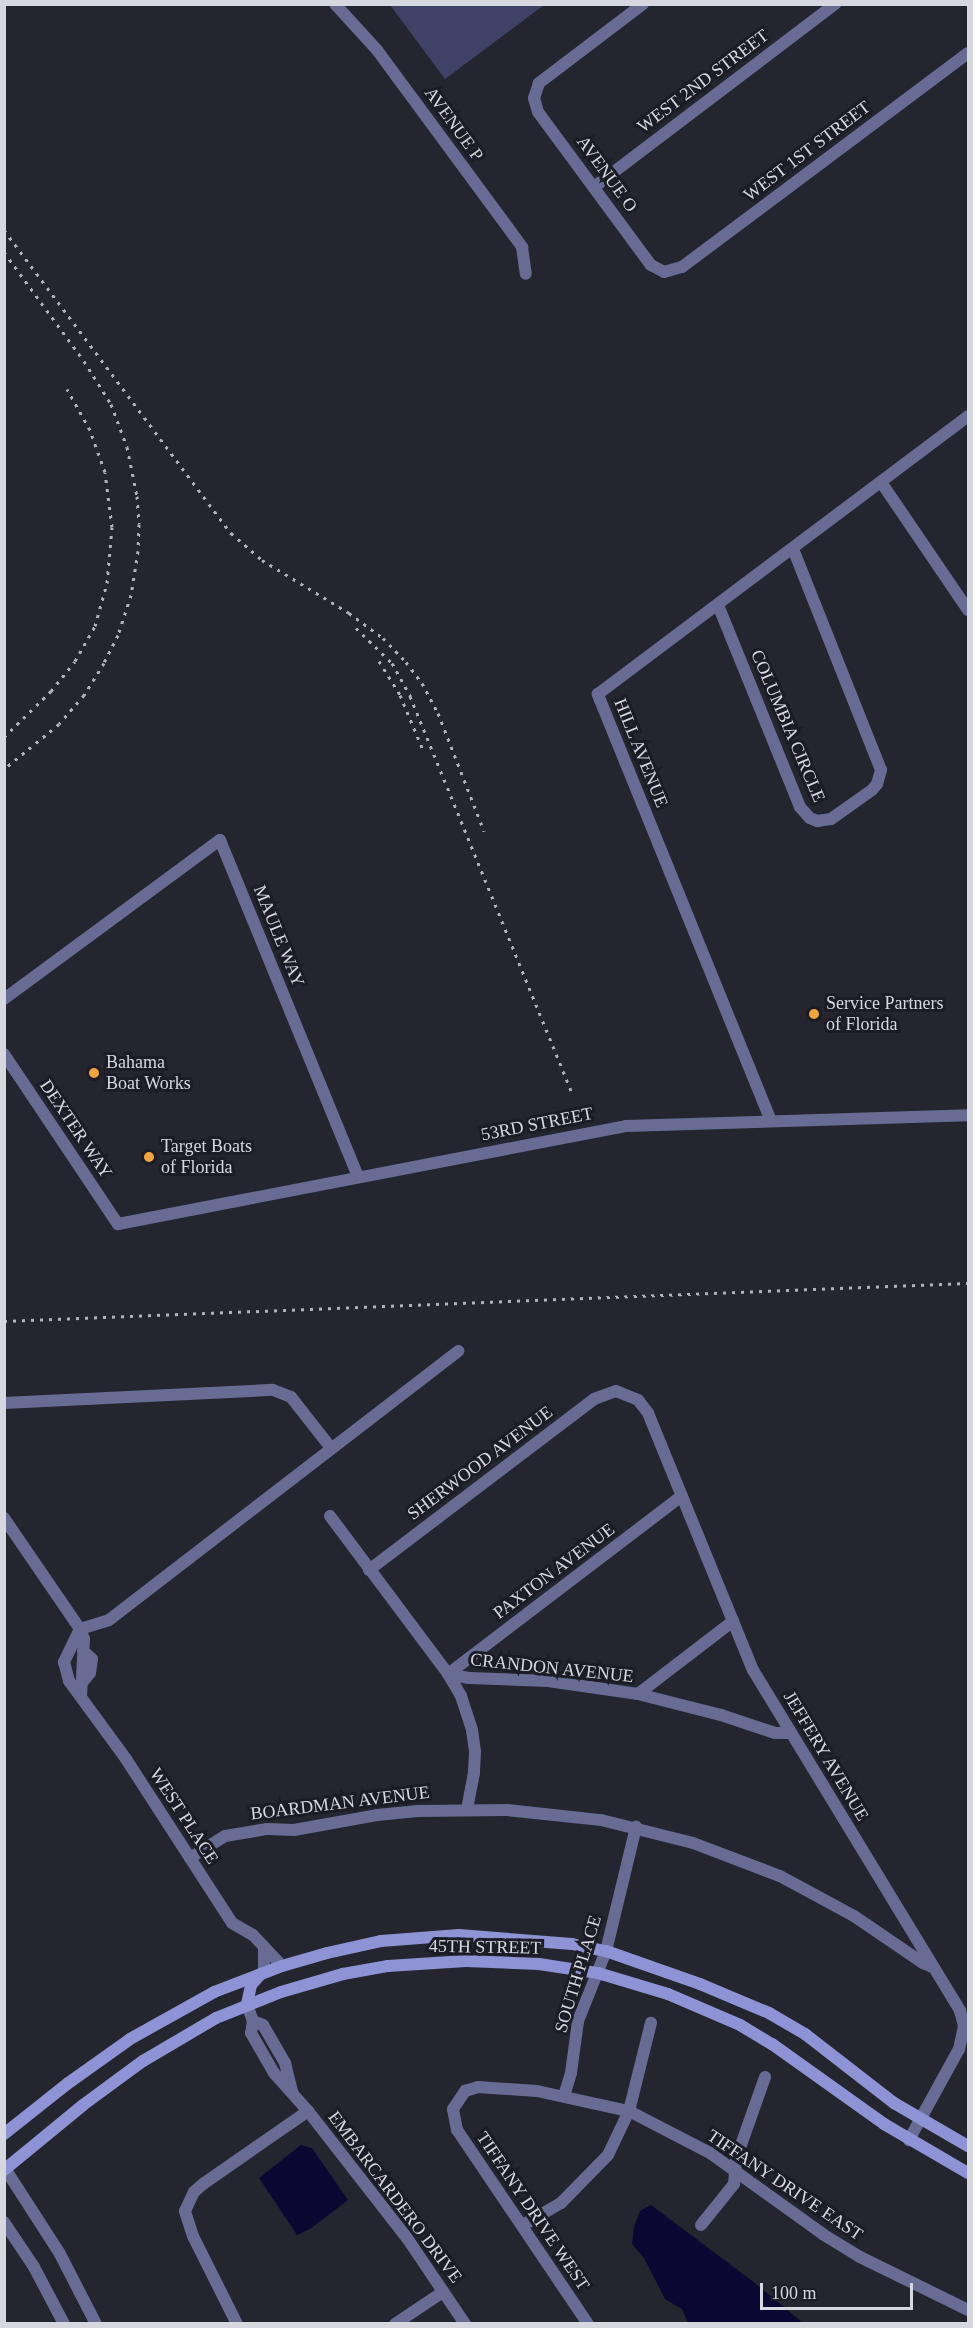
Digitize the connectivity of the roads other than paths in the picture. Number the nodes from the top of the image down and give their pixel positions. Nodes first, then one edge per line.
1 (335, 4) edge
2 (644, 4) edge
3 (835, 4) edge
4 (969, 53) edge
5 (594, 187) junction
6 (664, 272) joint
7 (526, 274) dead end
8 (969, 416) edge
9 (881, 482) junction
10 (793, 549) junction
11 (718, 605) junction
12 (969, 610) edge
13 (4, 999) edge
14 (4, 1054) edge
15 (969, 1114) edge
16 (771, 1121) junction
17 (358, 1177) junction
18 (118, 1224) joint
19 (458, 1351) dead end
20 (616, 1391) joint
21 (4, 1403) edge
22 (331, 1448) junction
23 (682, 1496) junction
24 (330, 1516) dead end
25 (4, 1518) edge
26 (369, 1570) junction
27 (733, 1621) junction
28 (81, 1629) junction
29 (448, 1674) junction
30 (81, 1690) junction
31 (638, 1694) junction
32 (791, 1733) junction
33 (467, 1808) junction
34 (636, 1827) junction
35 (190, 1858) junction
36 (264, 1947) junction
37 (606, 1951) junction
38 (282, 1966) junction
39 (934, 1968) junction
40 (263, 1972) junction
41 (598, 1973) junction
42 (247, 2004) junction
43 (651, 2023) dead end
44 (765, 2077) dead end
45 (564, 2096) junction
46 (309, 2111) junction
47 (628, 2111) junction
48 (453, 2116) joint
49 (920, 2120) junction
50 (4, 2134) edge
51 (909, 2140) junction
52 (969, 2146) edge
53 (5, 2169) edge
54 (736, 2173) junction
55 (969, 2173) edge
56 (4, 2222) edge
57 (701, 2224) dead end
58 (523, 2225) junction
59 (443, 2292) junction
60 (969, 2310) edge
61 (64, 2324) edge
62 (96, 2324) edge
63 (237, 2324) edge
64 (395, 2324) edge
65 (465, 2324) edge
66 (588, 2324) edge

1 - 7 street, AVENUE P
2 - 5 street, AVENUE O
3 - 5 street, WEST 2ND STREET
4 - 6 street, WEST 1ST STREET
5 - 6 street, AVENUE O
8 - 9 street, HILL AVENUE
9 - 10 street, HILL AVENUE
9 - 12 street
10 - 11 street, HILL AVENUE
10 - 11 street, COLUMBIA CIRCLE
11 - 16 street, HILL AVENUE
13 - 17 street, MAULE WAY
14 - 18 street, DEXTER WAY
15 - 16 street, 53RD STREET
16 - 17 street, 53RD STREET
17 - 18 street, 53RD STREET
19 - 22 street
20 - 23 street, JEFFERY AVENUE
20 - 26 street, SHERWOOD AVENUE
21 - 22 street
22 - 28 street
23 - 27 street, JEFFERY AVENUE
23 - 29 street, PAXTON AVENUE
24 - 26 street
25 - 28 street
26 - 29 street
27 - 31 street
27 - 32 street, JEFFERY AVENUE
28 - 30 street
28 - 30 street, WEST PLACE
29 - 31 street, CRANDON AVENUE
29 - 33 street
30 - 35 street, WEST PLACE
31 - 32 street, CRANDON AVENUE
32 - 39 street, JEFFERY AVENUE
33 - 34 street, BOARDMAN AVENUE
33 - 35 street, BOARDMAN AVENUE
34 - 37 street, SOUTH PLACE
34 - 39 street, BOARDMAN AVENUE
35 - 36 street, WEST PLACE
36 - 38 street, WEST PLACE
36 - 40 street
37 - 38 main road, 45TH STREET
37 - 41 street, SOUTH PLACE
37 - 49 main road, 45TH STREET
38 - 40 main road, 45TH STREET
39 - 49 street, JEFFERY AVENUE
40 - 42 main road
40 - 50 main road, 45TH STREET
41 - 42 main road, 45TH STREET
41 - 45 street, SOUTH PLACE
41 - 51 main road, 45TH STREET
42 - 46 street, EMBARCARDERO DRIVE
42 - 53 main road, 45TH STREET
43 - 47 street
44 - 54 street
45 - 47 street, TIFFANY DRIVE EAST
45 - 48 street, TIFFANY DRIVE EAST
46 - 59 street, EMBARCARDERO DRIVE
46 - 63 street
47 - 54 street, TIFFANY DRIVE EAST
47 - 58 street
48 - 58 street, TIFFANY DRIVE WEST
49 - 51 street, JEFFERY AVENUE
49 - 52 main road, 45TH STREET
51 - 55 main road, 45TH STREET
53 - 62 street
54 - 57 street
54 - 60 street, TIFFANY DRIVE EAST
56 - 61 street
58 - 66 street, TIFFANY DRIVE WEST
59 - 64 street
59 - 65 street, EMBARCARDERO DRIVE

